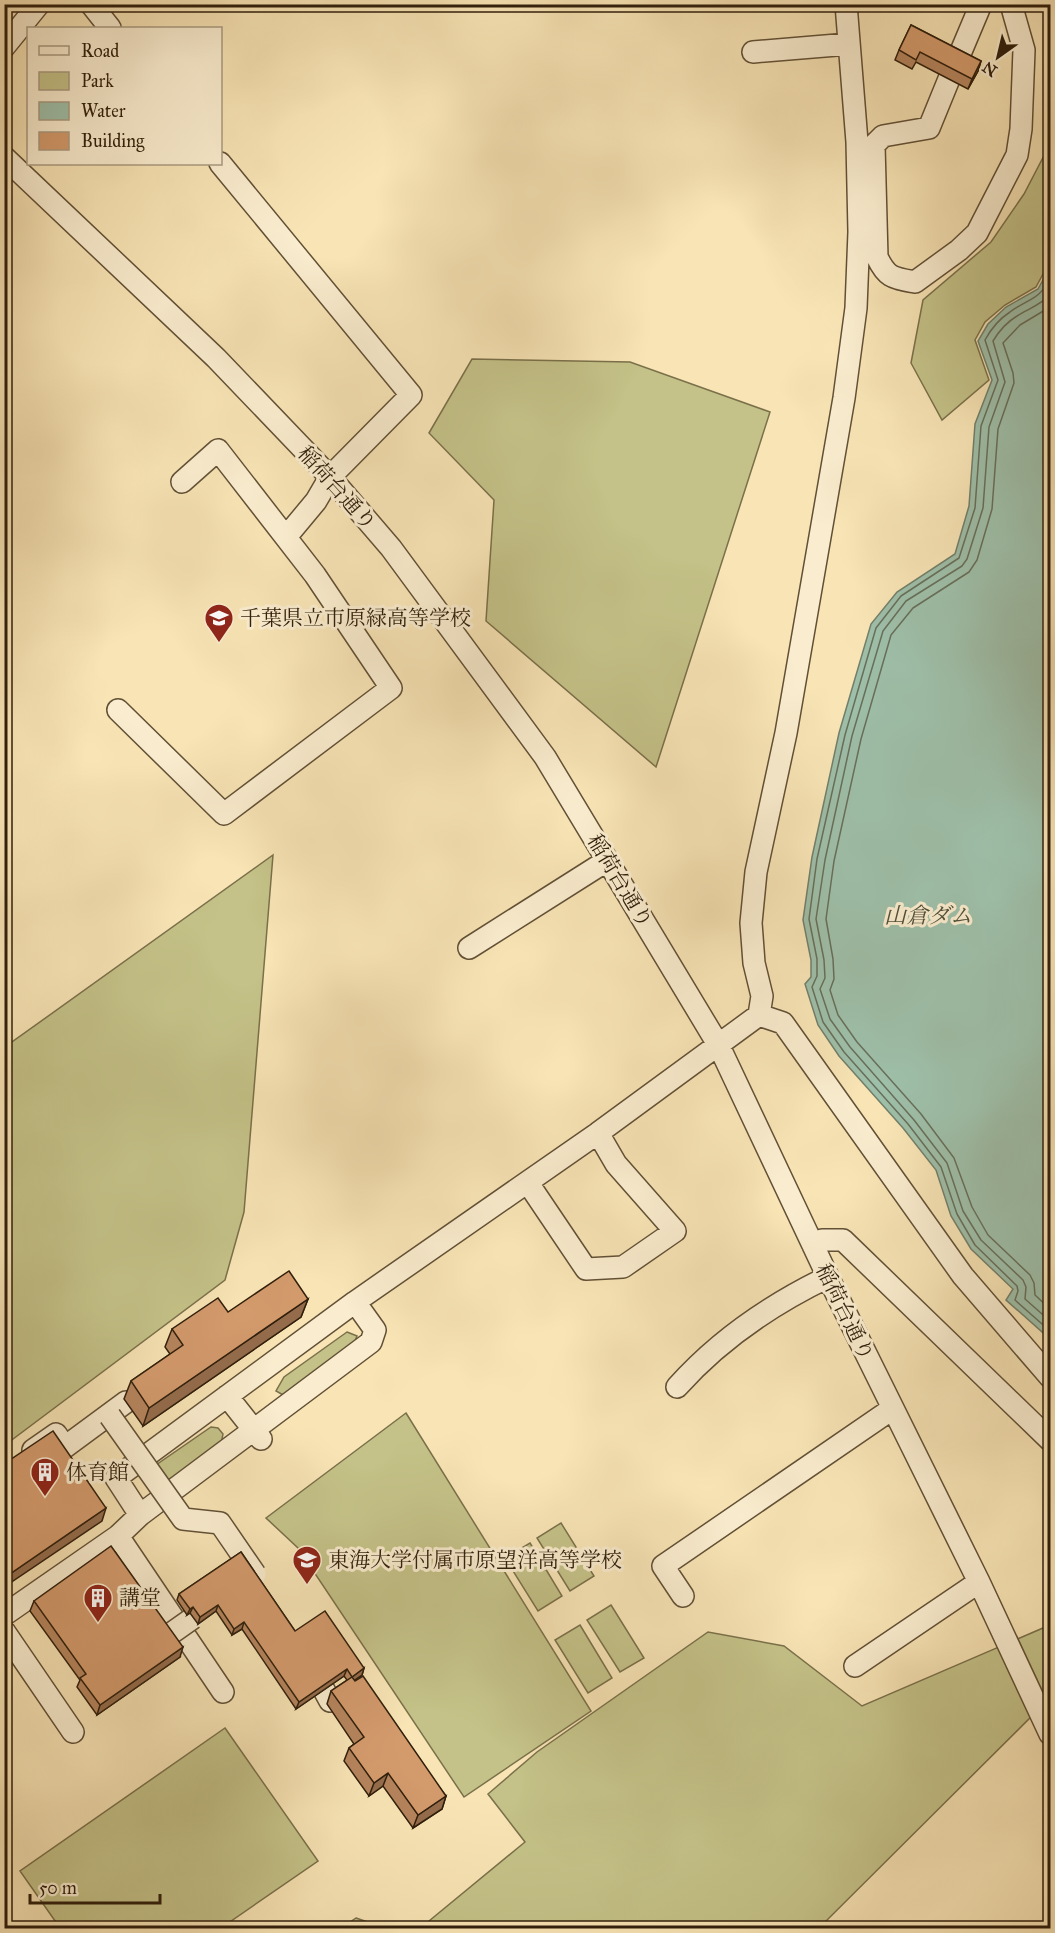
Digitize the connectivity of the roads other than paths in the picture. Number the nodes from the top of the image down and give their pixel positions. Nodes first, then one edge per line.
1 (39, 4) edge
2 (91, 4) edge
3 (846, 4) edge
4 (981, 4) edge
5 (1011, 4) edge
6 (109, 27) edge
7 (849, 44) junction
8 (4, 47) edge
9 (753, 52) dead end
10 (4, 157) edge
11 (222, 165) edge
12 (330, 477) junction
13 (182, 482) dead end
14 (286, 537) junction
15 (118, 710) dead end
16 (608, 860) junction
17 (469, 948) dead end
18 (759, 1015) junction
19 (719, 1046) junction
20 (598, 1133) junction
21 (528, 1183) junction
22 (812, 1243) junction
23 (828, 1277) junction
24 (356, 1302) junction
25 (1050, 1377) edge
26 (677, 1387) dead end
27 (227, 1396) junction
28 (126, 1402) dead end
29 (892, 1409) junction
30 (110, 1416) junction
31 (257, 1435) junction
32 (1050, 1440) edge
33 (27, 1459) edge
34 (140, 1515) junction
35 (118, 1536) junction
36 (979, 1582) junction
37 (261, 1591) edge
38 (683, 1596) dead end
39 (4, 1615) edge
40 (194, 1618) edge
41 (4, 1631) edge
42 (165, 1637) edge
43 (855, 1666) dead end
44 (223, 1692) dead end
45 (73, 1732) dead end
46 (1050, 1734) edge

1 - 8 street
2 - 6 street
3 - 7 street
4 - 5 street
7 - 9 street
7 - 18 street
10 - 12 street, 稲荷台通り
11 - 12 street
12 - 14 street
12 - 16 street, 稲荷台通り
13 - 14 street
14 - 15 street
16 - 17 street
16 - 19 street, 稲荷台通り
18 - 19 street
18 - 25 street
19 - 20 street
19 - 22 street, 稲荷台通り
20 - 21 street
20 - 21 street
21 - 24 street
22 - 23 street, 稲荷台通り
22 - 32 street
23 - 26 street
23 - 29 street, 稲荷台通り
24 - 27 street
24 - 31 street
27 - 31 street
27 - 34 street
28 - 30 street
29 - 36 street, 稲荷台通り
29 - 38 street
30 - 33 street
30 - 37 street, bridge
31 - 34 street
34 - 35 street
35 - 39 street
35 - 44 street
36 - 43 street
36 - 46 street, 稲荷台通り
40 - 42 street, bridge
41 - 45 street

